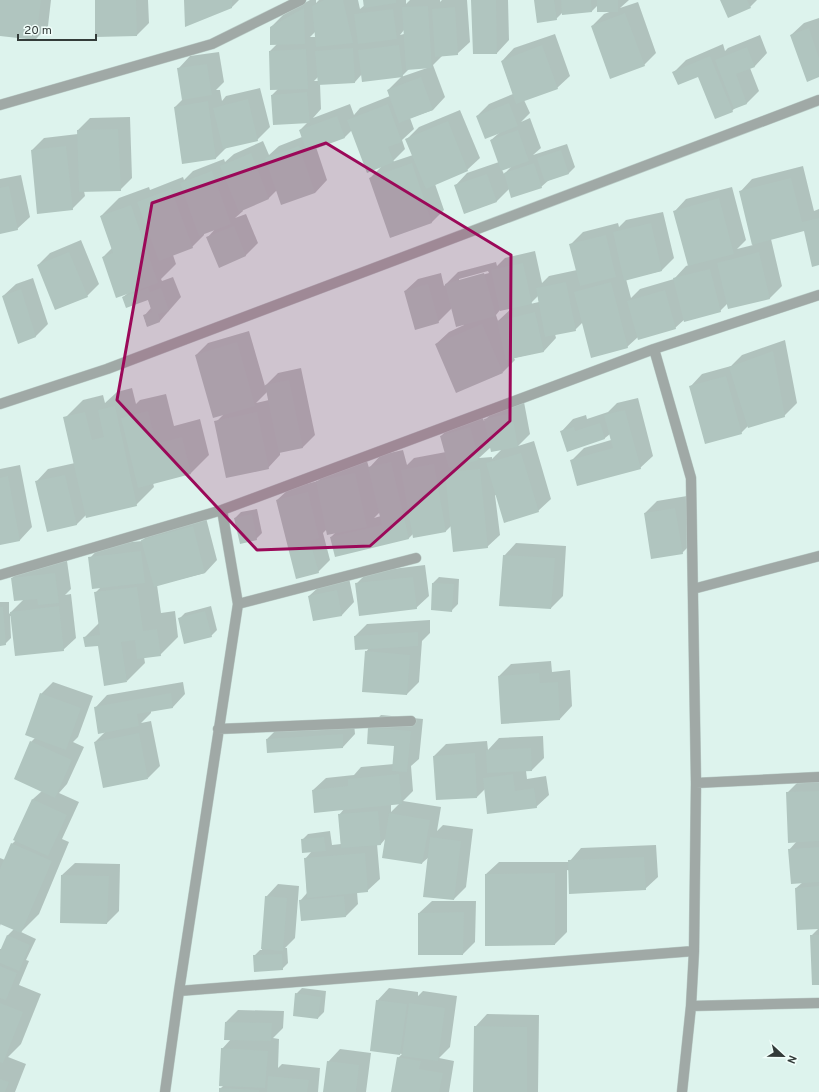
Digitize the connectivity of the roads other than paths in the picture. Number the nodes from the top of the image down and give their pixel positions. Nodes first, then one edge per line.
1 (301, 0) edge
2 (819, 100) edge
3 (0, 105) edge
4 (819, 295) edge
5 (654, 349) junction
6 (0, 404) edge
7 (222, 510) junction
8 (819, 556) edge
9 (416, 558) dead end
10 (0, 576) edge
11 (693, 589) junction
12 (238, 604) junction
13 (411, 720) dead end
14 (218, 729) junction
15 (819, 777) edge
16 (696, 783) junction
17 (694, 951) junction
18 (179, 991) junction
19 (819, 1003) edge
20 (691, 1006) junction
21 (165, 1092) edge
22 (682, 1092) edge

1 - 3 street
2 - 6 street
4 - 5 street
5 - 7 street
5 - 11 street
7 - 10 street
7 - 12 street
8 - 11 street
9 - 12 street
11 - 16 street
12 - 14 street
13 - 14 street
14 - 18 street
15 - 16 street
16 - 17 street
17 - 18 street
17 - 20 street
18 - 21 street
19 - 20 street
20 - 22 street

